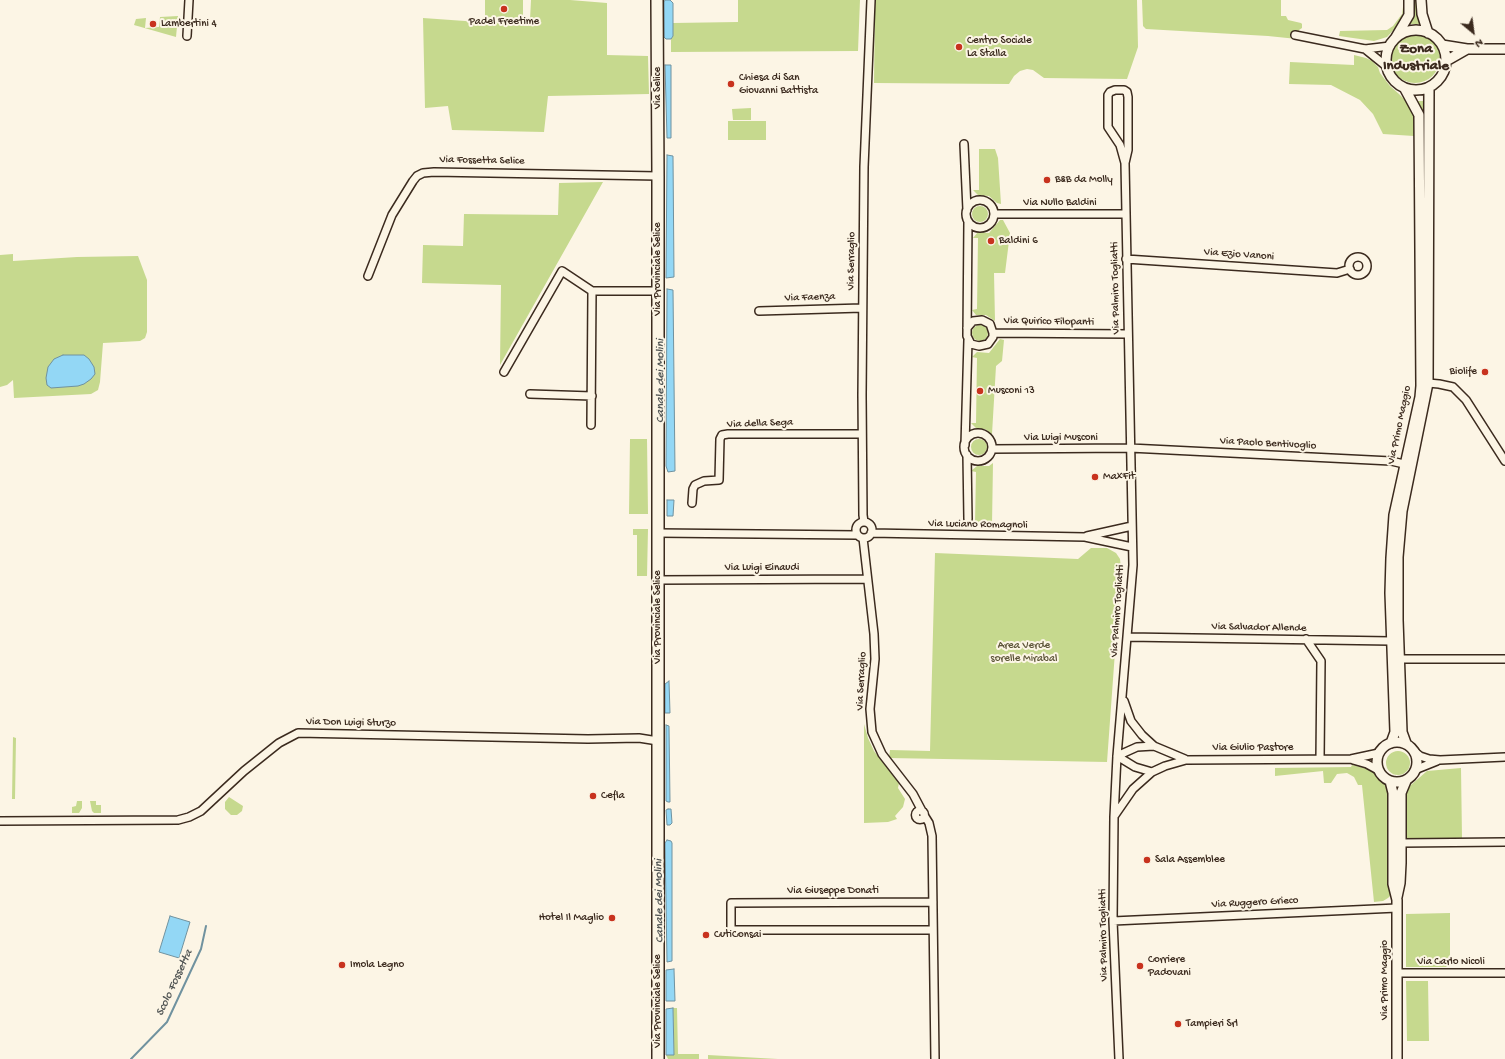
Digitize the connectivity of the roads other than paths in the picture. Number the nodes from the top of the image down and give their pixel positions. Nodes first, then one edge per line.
1 (189, 0) edge
2 (656, 0) edge
3 (871, 0) edge
4 (1408, 0) edge
5 (1421, 0) edge
6 (1428, 33) junction
7 (1296, 35) dead end
8 (187, 36) dead end
9 (1396, 38) junction
10 (1442, 45) junction
11 (1390, 46) junction
12 (1505, 48) edge
13 (1466, 49) junction
14 (1365, 50) junction
15 (1446, 61) junction
16 (1386, 66) junction
17 (1429, 87) junction
18 (1405, 89) junction
19 (964, 144) dead end
20 (1125, 163) junction
21 (658, 176) junction
22 (967, 210) junction
23 (994, 214) junction
24 (1126, 214) junction
25 (968, 221) junction
26 (1126, 259) junction
27 (1350, 269) dead end
28 (368, 276) dead end
29 (592, 291) junction
30 (658, 291) junction
31 (862, 308) junction
32 (759, 311) dead end
33 (967, 328) junction
34 (993, 333) junction
35 (1128, 334) junction
36 (968, 340) junction
37 (504, 372) dead end
38 (1428, 383) junction
39 (530, 394) dead end
40 (592, 396) junction
41 (591, 425) dead end
42 (862, 434) junction
43 (965, 445) junction
44 (1130, 448) junction
45 (992, 449) junction
46 (967, 455) junction
47 (1505, 461) edge
48 (1404, 464) junction
49 (692, 503) dead end
50 (968, 519) dead end
51 (864, 522) junction
52 (1132, 526) junction
53 (658, 533) junction
54 (871, 533) junction
55 (860, 537) junction
56 (1085, 537) junction
57 (1132, 547) junction
58 (867, 579) junction
59 (658, 580) junction
60 (1127, 637) junction
61 (1306, 639) junction
62 (1391, 641) junction
63 (1400, 659) junction
64 (1505, 659) edge
65 (1122, 696) junction
66 (658, 741) junction
67 (1391, 743) junction
68 (1406, 743) junction
69 (1154, 746) junction
70 (1414, 751) junction
71 (1379, 754) junction
72 (1117, 756) junction
73 (1505, 757) edge
74 (1320, 759) junction
75 (1351, 759) junction
76 (1186, 760) junction
77 (1440, 760) junction
78 (1417, 769) junction
79 (1378, 770) junction
80 (1152, 772) junction
81 (1390, 781) junction
82 (1406, 781) junction
83 (1114, 817) junction
84 (0, 821) edge
85 (1505, 842) edge
86 (1401, 843) junction
87 (933, 902) junction
88 (1397, 904) junction
89 (1114, 920) junction
90 (933, 930) junction
91 (1505, 972) edge
92 (1397, 973) junction
93 (658, 1059) edge
94 (935, 1059) edge
95 (1119, 1059) edge
96 (1397, 1059) edge

1 - 8 street
2 - 21 main road, Via Selice
3 - 31 street, Via Serraglio
4 - 9 street
5 - 6 street
6 - 9 street
6 - 10 street
7 - 14 street
9 - 11 street
10 - 13 street
10 - 15 street
11 - 14 street
11 - 16 street
12 - 13 street
13 - 15 street
14 - 16 street
15 - 17 street
16 - 18 street, Via Primo Maggio
17 - 18 street
17 - 38 street, Via Primo Maggio
18 - 48 street, Via Primo Maggio
19 - 22 street
20 - 20 street, Via Palmiro Togliatti
20 - 24 street, Via Palmiro Togliatti
21 - 28 street, Via Fossetta Selice
21 - 30 main road, Via Provinciale Selice
22 - 23 street
22 - 25 street
23 - 24 street, Via Nullo Baldini
23 - 25 street
24 - 26 street, Via Palmiro Togliatti
25 - 33 street
26 - 27 street, Via Ezio Vanoni
26 - 35 street, Via Palmiro Togliatti
29 - 30 street
29 - 37 street
29 - 40 street
30 - 53 main road, Via Provinciale Selice
31 - 32 street, Via Faenza
31 - 42 street, Via Serraglio
33 - 34 street, Via Quirico Filopanti
33 - 36 street
34 - 35 street, Via Quirico Filopanti
34 - 36 street, Via Quirico Filopanti
35 - 44 street, Via Palmiro Togliatti
36 - 43 street
38 - 47 street
38 - 63 street, Via Primo Maggio
39 - 40 street
40 - 41 street
42 - 49 street, Via della Sega
42 - 51 street, Via Serraglio
43 - 45 street
43 - 46 street
44 - 45 street, Via Luigi Musconi
44 - 48 street, Via Paolo Bentivoglio
44 - 52 street, Via Palmiro Togliatti
45 - 46 street
46 - 50 street
48 - 62 street, Via Primo Maggio
51 - 54 street, Via Serraglio
51 - 55 street
52 - 56 street, Via Luciano Romagnoli
52 - 57 street, Via Palmiro Togliatti
53 - 55 street
53 - 59 main road, Via Provinciale Selice
54 - 55 street
54 - 56 street, Via Luciano Romagnoli
55 - 58 street, Via Serraglio
56 - 57 street, Via Luciano Romagnoli
57 - 60 street, Via Palmiro Togliatti
58 - 59 street, Via Luigi Einaudi
58 - 87 street, Via Serraglio
59 - 66 main road, Via Provinciale Selice
60 - 61 street, Via Salvador Allende
60 - 65 street, Via Palmiro Togliatti
61 - 62 street, Via Salvador Allende
61 - 74 street
62 - 67 street, Via Primo Maggio
63 - 64 street
63 - 68 street, Via Primo Maggio
65 - 69 street, Via Giulio Pastore
65 - 72 street, Via Palmiro Togliatti
66 - 84 street, Via Don Luigi Sturzo
66 - 93 main road, Via Provinciale Selice
67 - 68 street
67 - 71 street
68 - 70 street
69 - 72 street
69 - 76 street, Via Giulio Pastore
70 - 77 street
70 - 78 street
71 - 75 street, Via Giulio Pastore
71 - 79 street
72 - 80 street
72 - 83 street, Via Palmiro Togliatti
73 - 77 street
74 - 75 street, Via Giulio Pastore
74 - 76 street, Via Giulio Pastore
75 - 79 street, Via Giulio Pastore
76 - 80 street, Via Giulio Pastore
77 - 78 street
78 - 82 street, Via Primo Maggio
79 - 81 street
80 - 83 street, Via Giulio Pastore
81 - 82 street
81 - 88 street, Via Primo Maggio
82 - 86 street, Via Primo Maggio
83 - 89 street, Via Palmiro Togliatti
85 - 86 street
86 - 88 street, Via Primo Maggio
87 - 90 street
87 - 90 street, Via Giuseppe Donati
88 - 89 street, Via Ruggero Grieco
88 - 92 street, Via Primo Maggio
89 - 95 street, Via Palmiro Togliatti
90 - 94 street
91 - 92 street, Via Carlo Nicoli
92 - 96 street, Via Primo Maggio

